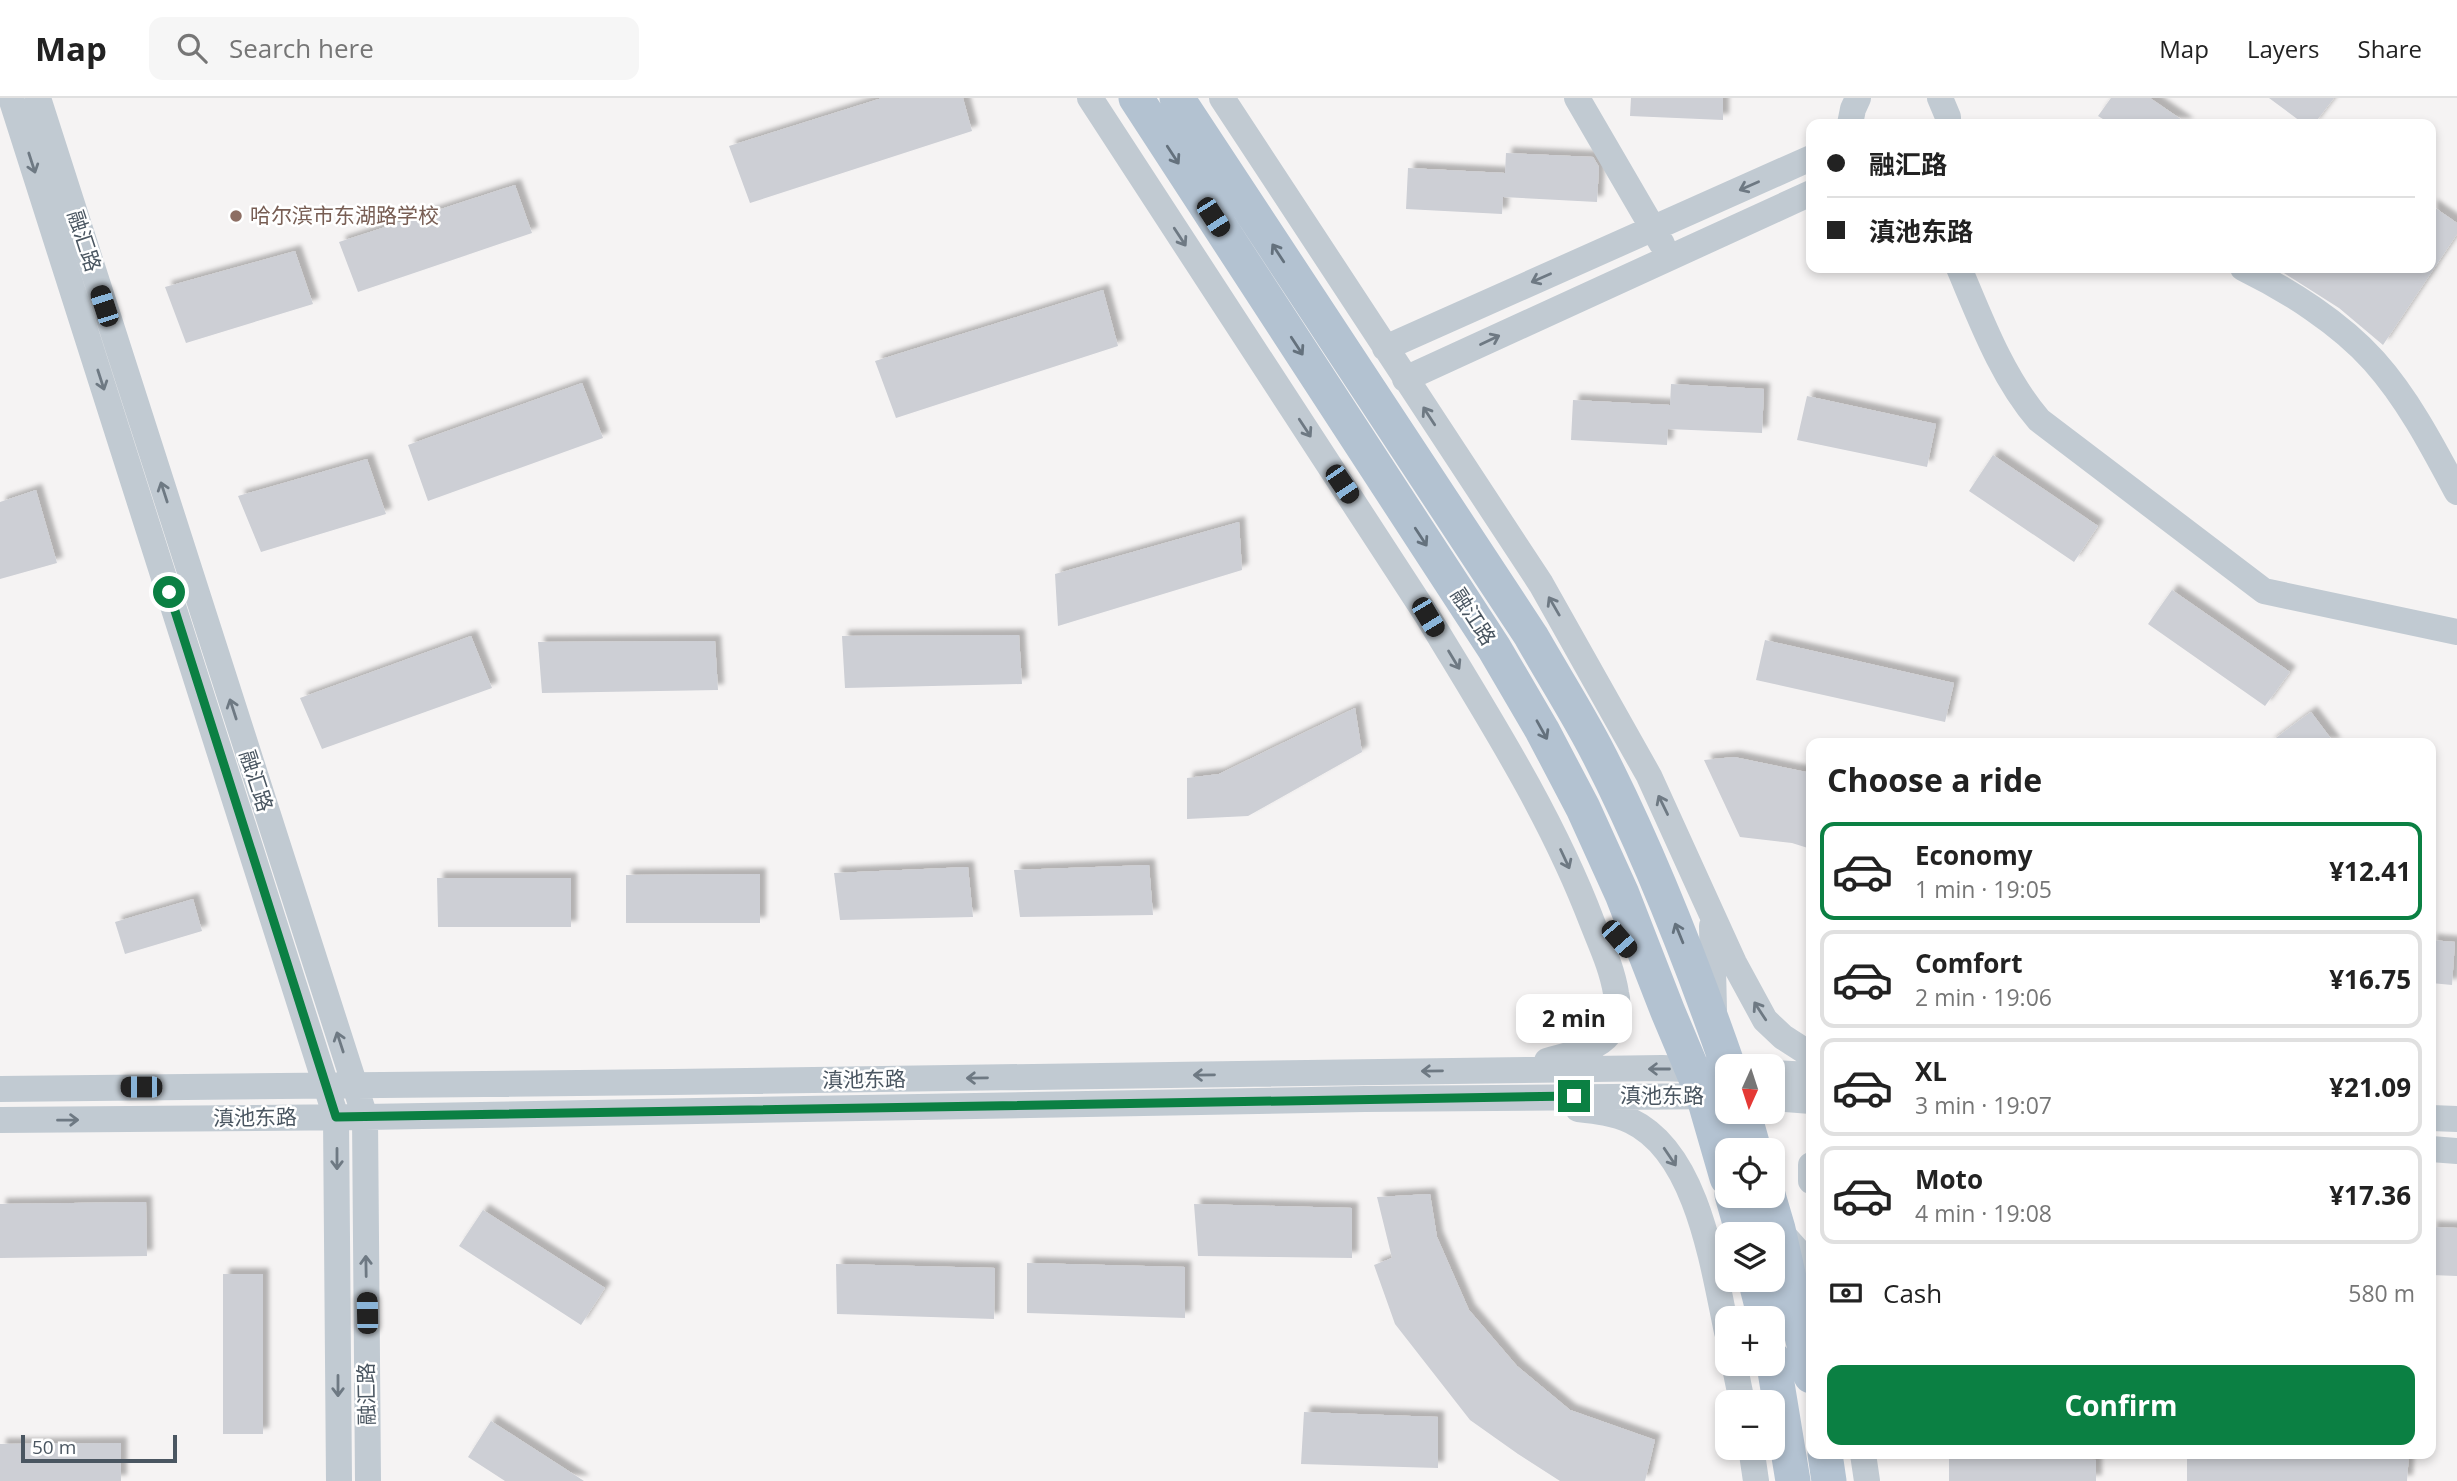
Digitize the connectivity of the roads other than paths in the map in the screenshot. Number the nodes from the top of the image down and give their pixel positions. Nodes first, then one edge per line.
1 (11, 98) edge
2 (38, 98) edge
3 (1090, 98) edge
4 (1136, 98) edge
5 (1177, 98) edge
6 (1222, 98) edge
7 (1577, 98) edge
8 (1858, 98) edge
9 (1940, 98) edge
10 (1851, 119) edge
11 (1948, 119) edge
12 (1806, 160) edge
13 (1806, 194) edge
14 (1654, 228) junction
15 (1670, 257) junction
16 (1961, 273) edge
17 (2253, 273) edge
18 (1385, 348) junction
19 (1405, 379) junction
20 (2457, 492) edge
21 (2457, 632) edge
22 (1583, 897) junction
23 (1711, 911) junction
24 (1656, 980) junction
25 (1715, 1029) junction
26 (1806, 1052) edge
27 (1716, 1054) edge
28 (1514, 1070) junction
29 (1785, 1074) edge
30 (1806, 1075) edge
31 (1715, 1077) edge
32 (1715, 1079) edge
33 (1715, 1079) edge
34 (326, 1086) junction
35 (354, 1086) junction
36 (0, 1089) edge
37 (1497, 1097) junction
38 (1785, 1099) edge
39 (1806, 1101) edge
40 (336, 1117) junction
41 (365, 1117) junction
42 (2436, 1118) edge
43 (2457, 1119) edge
44 (0, 1120) edge
45 (2436, 1149) edge
46 (2457, 1151) edge
47 (1785, 1237) edge
48 (1785, 1260) edge
49 (1806, 1260) edge
50 (1722, 1306) edge
51 (1806, 1354) edge
52 (1776, 1376) edge
53 (1826, 1459) edge
54 (1864, 1459) edge
55 (1753, 1460) edge
56 (339, 1481) edge
57 (368, 1481) edge
58 (1756, 1481) edge
59 (1793, 1481) edge
60 (1829, 1481) edge
61 (1867, 1481) edge

1 -> 34 street, 融汇路
35 -> 2 street, 融汇路
3 -> 22 street
4 -> 24 main road, 融江路
25 -> 5 main road, 融江路
6 - 18 street
7 - 14 street
8 - 10 street
9 - 11 street
12 -> 14 street
13 - 15 street
14 - 15 street
14 -> 18 street
19 -> 15 street
16 - 21 street
17 - 20 street
18 - 19 street
23 -> 19 street
22 - 24 street
22 - 28 street
23 - 25 street
26 -> 23 street
24 - 31 main road, 融江路
25 - 27 main road, 融江路
32 -> 28 street, 滇池东路
28 -> 35 street, 滇池东路
29 - 30 street
33 - 37 street, 滇池东路
34 - 35 street, 滇池东路
34 - 36 street, 滇池东路
34 - 40 street, 融汇路
35 - 41 street, 融汇路
37 - 41 street, 滇池东路
37 -> 50 street
38 - 39 street
40 - 41 street, 滇池东路
44 -> 40 street, 滇池东路
40 -> 56 street, 融汇路
57 -> 41 street, 融汇路
42 - 43 street
45 - 46 street
47 - 49 street
48 - 51 main road
52 - 59 main road
53 - 60 main road
54 - 61 street
55 - 58 street

